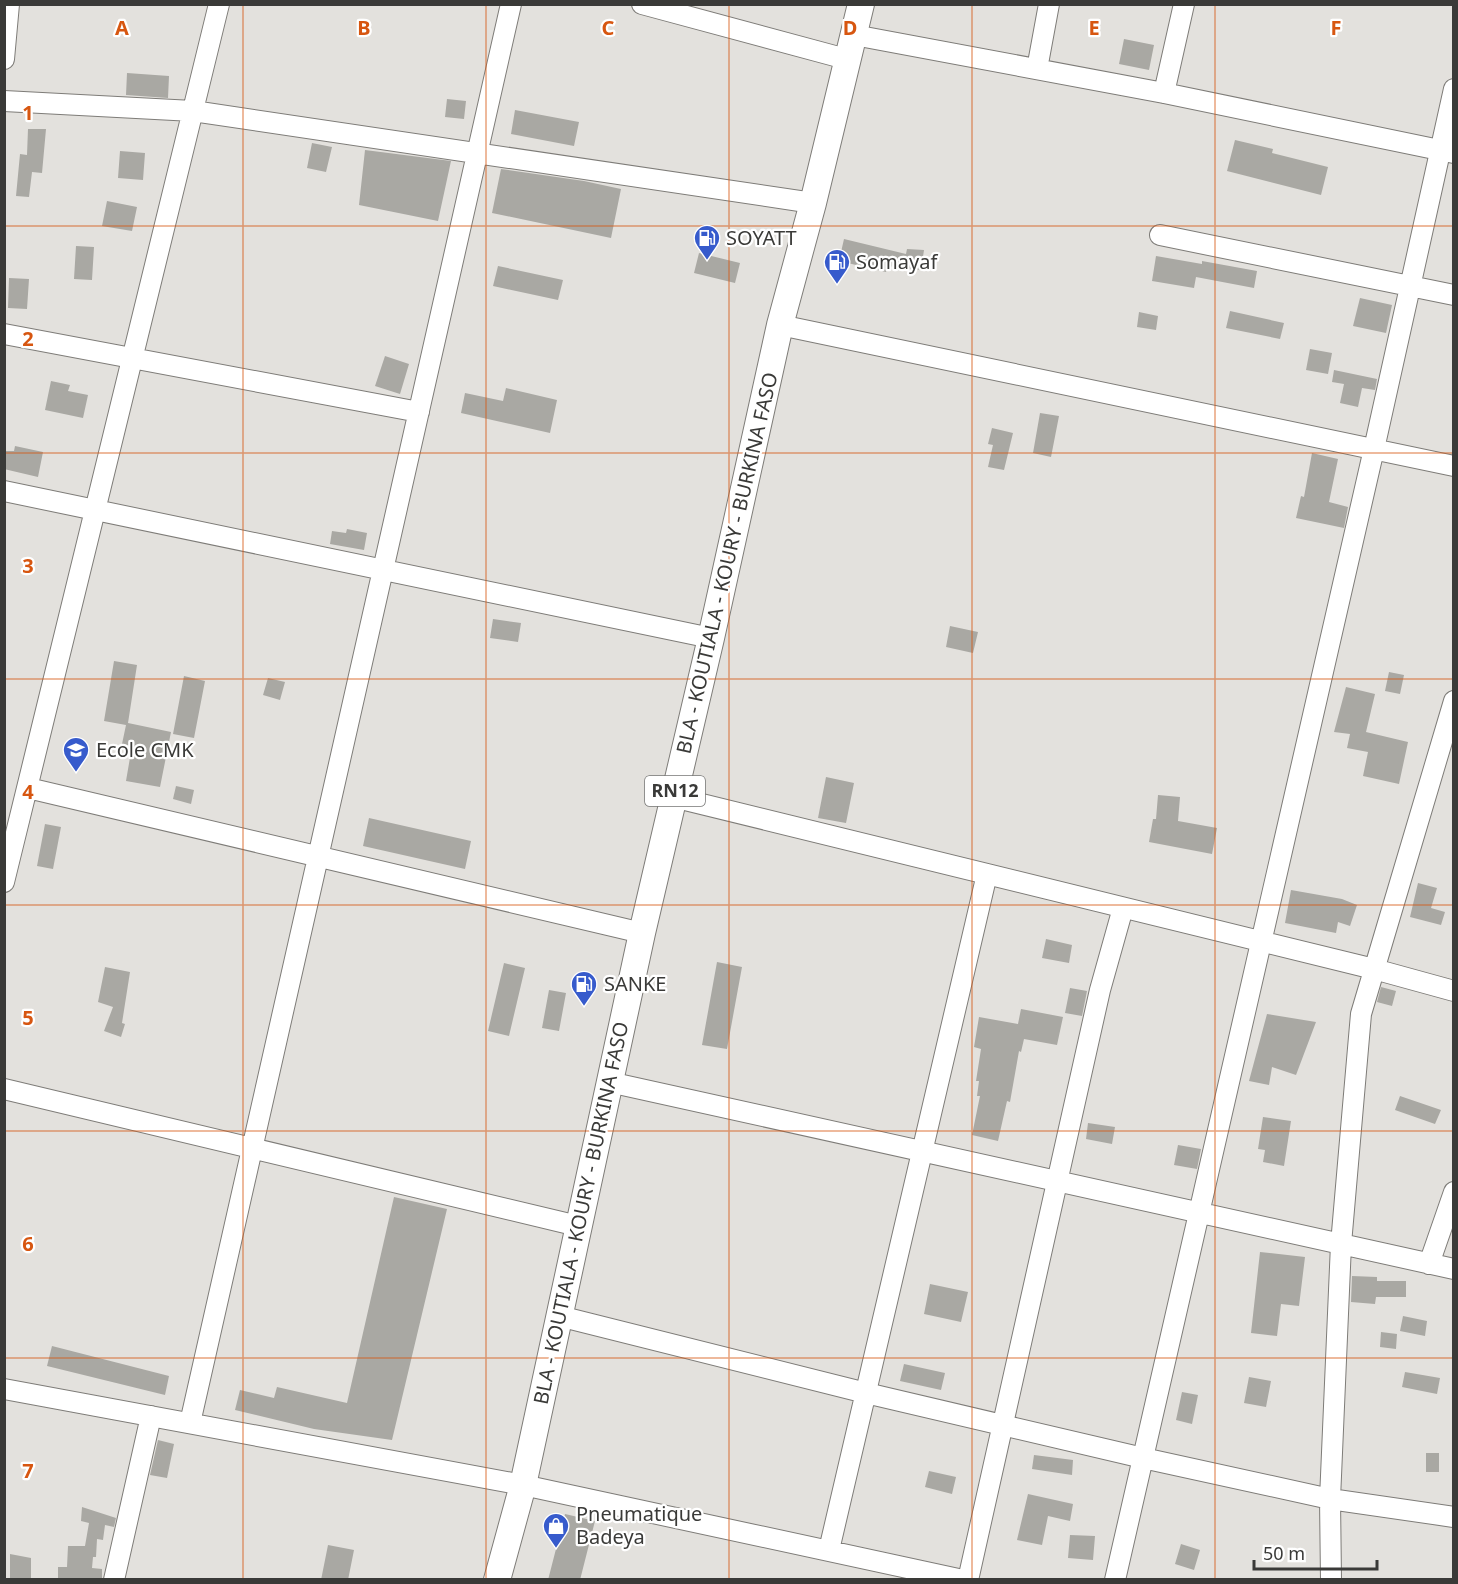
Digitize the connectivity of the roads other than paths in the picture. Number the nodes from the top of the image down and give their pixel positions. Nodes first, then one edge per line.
1 (9, 4) edge
2 (219, 4) edge
3 (511, 4) edge
4 (642, 4) edge
5 (861, 4) edge
6 (1049, 4) edge
7 (1184, 4) edge
8 (854, 34) junction
9 (4, 59) edge
10 (846, 59) junction
11 (1037, 69) junction
12 (1454, 89) edge
13 (1164, 93) junction
14 (4, 101) edge
15 (193, 111) junction
16 (1447, 152) edge
17 (478, 153) junction
18 (813, 203) junction
19 (1160, 235) dead end
20 (1410, 286) junction
21 (1454, 295) edge
22 (780, 325) junction
23 (4, 334) edge
24 (132, 358) junction
25 (419, 412) junction
26 (1374, 449) junction
27 (1454, 465) edge
28 (4, 491) edge
29 (95, 510) junction
30 (383, 570) junction
31 (711, 638) junction
32 (1454, 701) edge
33 (28, 788) junction
34 (673, 797) junction
35 (8, 850) edge
36 (318, 856) junction
37 (987, 874) junction
38 (4, 882) edge
39 (1123, 908) junction
40 (642, 933) junction
41 (1262, 942) junction
42 (1374, 969) junction
43 (1454, 991) edge
44 (609, 1082) junction
45 (4, 1089) edge
46 (252, 1148) junction
47 (922, 1152) junction
48 (1056, 1181) junction
49 (1454, 1192) edge
50 (1199, 1213) junction
51 (578, 1226) junction
52 (1341, 1244) junction
53 (1429, 1264) junction
54 (1454, 1269) edge
55 (559, 1316) junction
56 (4, 1389) edge
57 (866, 1393) junction
58 (151, 1416) junction
59 (190, 1424) junction
60 (1003, 1425) junction
61 (1143, 1458) junction
62 (523, 1485) junction
63 (1329, 1499) junction
64 (1454, 1517) edge
65 (830, 1550) junction
66 (114, 1580) edge
67 (497, 1580) edge
68 (963, 1580) edge
69 (969, 1580) edge
70 (1115, 1580) edge
71 (1331, 1580) edge

1 - 9 street
2 - 15 street
3 - 17 street
4 - 10 street
5 - 8 main road, BLA - KOUTIALA - KOURY - BURKINA FASO / RN12
6 - 11 street
7 - 13 street
8 - 10 main road, BLA - KOUTIALA - KOURY - BURKINA FASO / RN12
8 - 11 street
10 - 18 main road, BLA - KOUTIALA - KOURY - BURKINA FASO / RN12
11 - 13 street
12 - 16 street
13 - 16 street
14 - 15 street
15 - 17 street
15 - 24 street
16 - 20 street
17 - 18 street
17 - 25 street
18 - 22 main road, BLA - KOUTIALA - KOURY - BURKINA FASO / RN12
19 - 20 street
20 - 21 street
20 - 26 street
22 - 26 street
22 - 31 main road, BLA - KOUTIALA - KOURY - BURKINA FASO / RN12
23 - 24 street
24 - 25 street
24 - 29 street
25 - 30 street
26 - 27 street
26 - 41 street
28 - 29 street
29 - 30 street
29 - 33 street
30 - 31 street
30 - 36 street
31 - 34 main road, BLA - KOUTIALA - KOURY - BURKINA FASO / RN12
32 - 42 street
33 - 35 street
33 - 36 street
34 - 37 street
34 - 40 main road, BLA - KOUTIALA - KOURY - BURKINA FASO / RN12
35 - 38 street
36 - 40 street
36 - 46 street
37 - 39 street
37 - 47 street
39 - 41 street
39 - 48 street
40 - 44 main road, BLA - KOUTIALA - KOURY - BURKINA FASO / RN12
41 - 42 street
41 - 50 street
42 - 43 street
42 - 52 street
44 - 47 street
44 - 51 main road, BLA - KOUTIALA - KOURY - BURKINA FASO / RN12
45 - 46 street
46 - 51 street
46 - 59 street
47 - 48 street
47 - 57 street
48 - 50 street
48 - 60 street
49 - 53 street
50 - 52 street
50 - 61 street
51 - 55 main road, BLA - KOUTIALA - KOURY - BURKINA FASO / RN12
52 - 53 street
52 - 63 street
53 - 54 street
55 - 57 street
55 - 62 main road, BLA - KOUTIALA - KOURY - BURKINA FASO / RN12
56 - 58 street
57 - 60 street
57 - 65 street
58 - 59 street
58 - 66 street
59 - 62 street
60 - 61 street
60 - 69 street
61 - 63 street
61 - 70 street
62 - 65 street
62 - 67 main road, BLA - KOUTIALA - KOURY - BURKINA FASO / RN12
63 - 64 street
63 - 71 street
65 - 68 street

